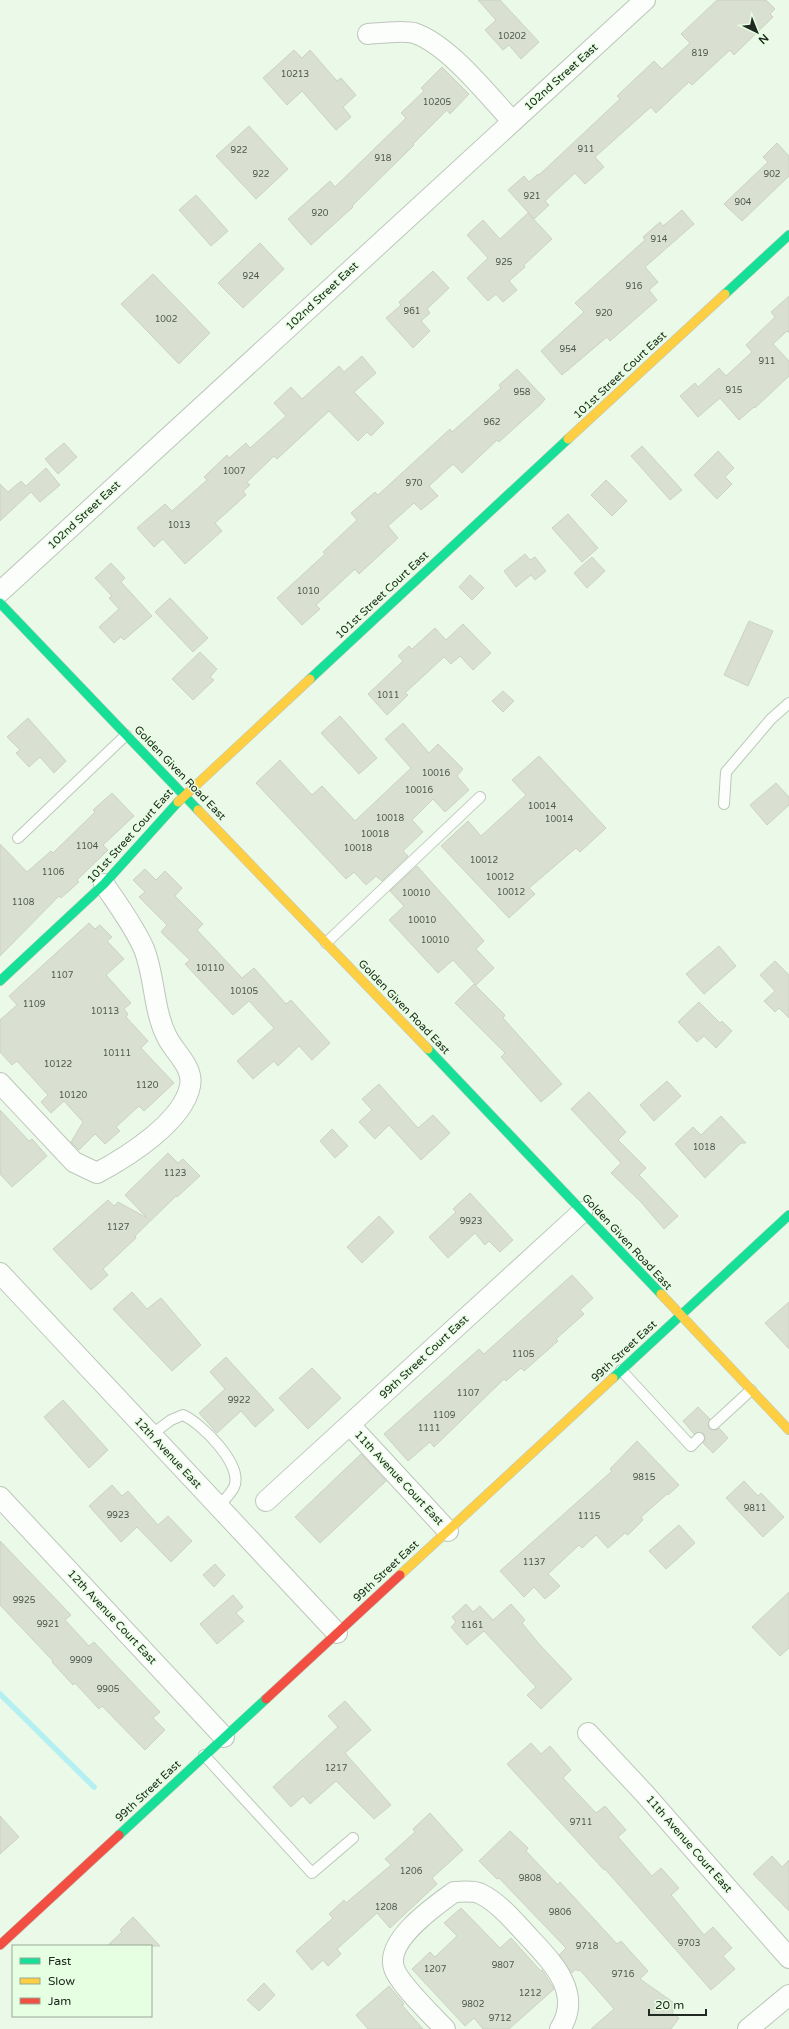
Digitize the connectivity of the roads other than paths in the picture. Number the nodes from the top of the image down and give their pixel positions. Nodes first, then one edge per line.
1 (645, 0) edge
2 (368, 34) dead end
3 (512, 121) junction
4 (789, 235) edge
5 (0, 592) edge
6 (0, 603) edge
7 (789, 703) edge
8 (126, 735) junction
9 (184, 795) junction
10 (480, 797) dead end
11 (724, 804) dead end
12 (18, 838) dead end
13 (104, 884) junction
14 (326, 943) junction
15 (0, 981) edge
16 (0, 1083) edge
17 (582, 1212) junction
18 (789, 1215) edge
19 (0, 1273) edge
20 (680, 1315) junction
21 (621, 1370) junction
22 (751, 1390) junction
23 (714, 1424) dead end
24 (350, 1425) junction
25 (789, 1430) edge
26 (151, 1435) junction
27 (699, 1438) dead end
28 (0, 1497) edge
29 (266, 1501) dead end
30 (218, 1507) junction
31 (448, 1531) junction
32 (337, 1633) junction
33 (588, 1733) dead end
34 (224, 1737) junction
35 (204, 1755) junction
36 (353, 1838) dead end
37 (0, 1945) edge
38 (789, 1958) edge
39 (789, 1995) edge
40 (563, 2021) edge
41 (445, 2029) edge
42 (748, 2029) edge

1 - 3 street, 102nd Street East
2 - 3 street
3 - 5 street, 102nd Street East
4 - 9 street, 101st Street Court East
6 - 8 street, Golden Given Road East
7 - 11 lane
8 - 9 street, Golden Given Road East
8 - 12 lane
9 - 13 street, 101st Street Court East
9 - 14 street, Golden Given Road East
10 - 14 lane
13 - 15 street, 101st Street Court East
13 - 16 street
14 - 17 street, Golden Given Road East
17 - 20 street, Golden Given Road East
17 - 24 street, 99th Street Court East
18 - 20 street, 99th Street East
19 - 26 street, 12th Avenue East
20 - 21 street, 99th Street East
20 - 22 street, Golden Given Road East
21 - 27 lane
21 - 31 street, 99th Street East
22 - 23 lane
22 - 25 street, Golden Given Road East
24 - 29 street, 99th Street Court East
24 - 31 street, 11th Avenue Court East
26 - 30 street, 12th Avenue East
26 - 30 lane
28 - 34 street, 12th Avenue Court East
30 - 32 street, 12th Avenue East
31 - 32 street, 99th Street East
32 - 34 street, 99th Street East
33 - 38 street, 11th Avenue Court East
34 - 35 street, 99th Street East
35 - 36 lane
35 - 37 street, 99th Street East
39 - 42 street
40 - 41 street

